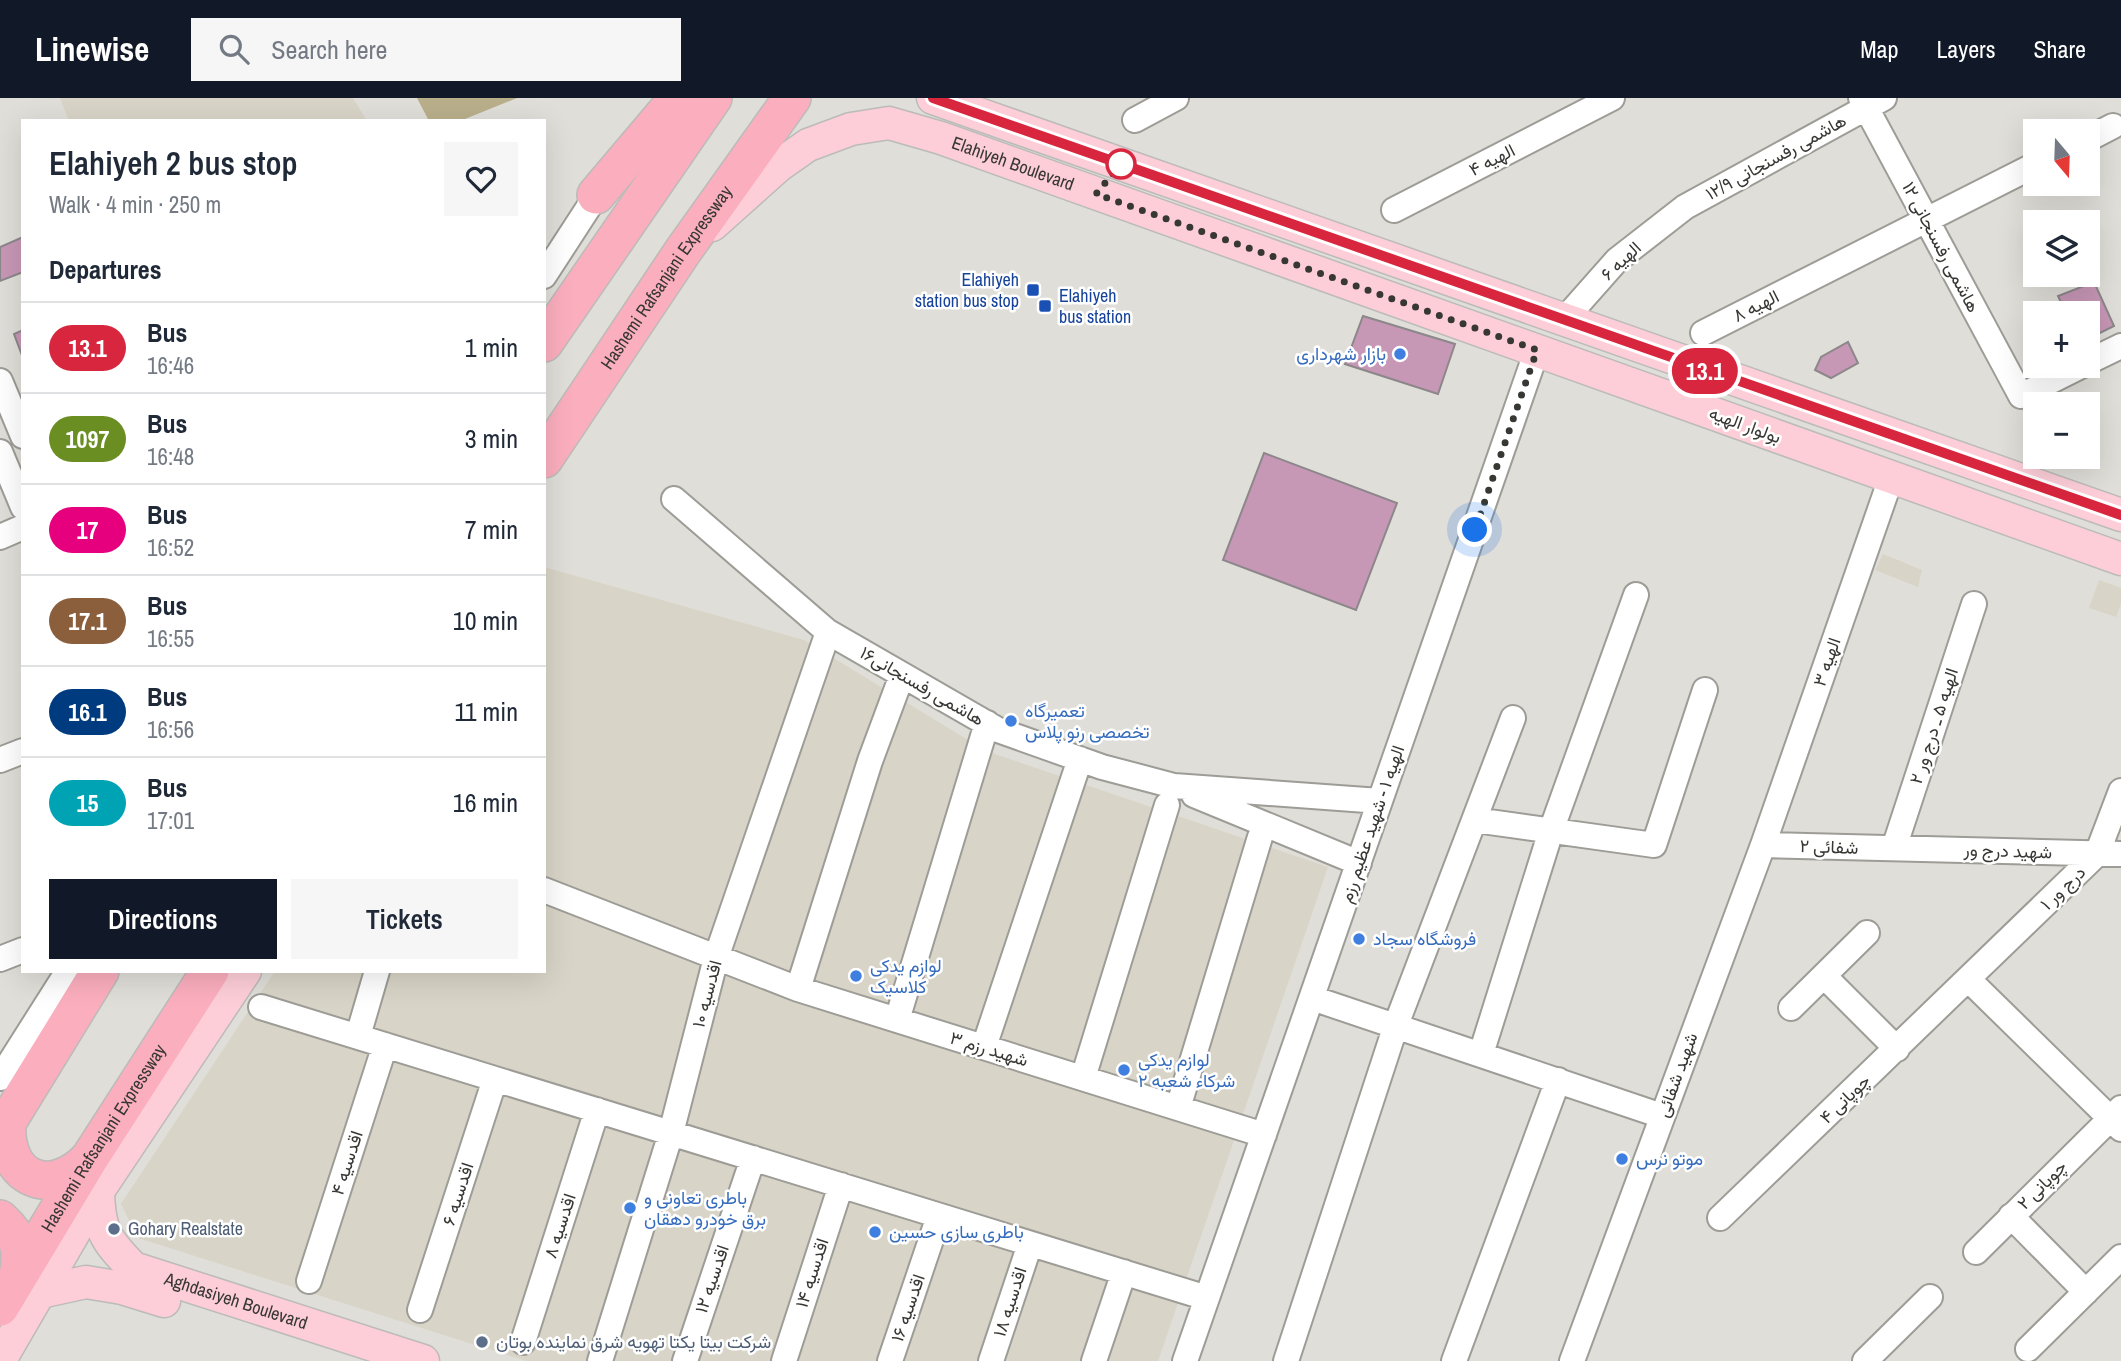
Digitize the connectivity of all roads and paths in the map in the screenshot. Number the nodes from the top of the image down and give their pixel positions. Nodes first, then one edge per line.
1 (663, 98) edge
2 (678, 98) edge
3 (713, 98) edge
4 (792, 98) edge
5 (933, 98) edge
6 (1176, 98) edge
7 (1870, 101) edge
8 (1601, 104) edge
9 (891, 110) edge
10 (1135, 120) dead end
11 (2113, 126) dead end
12 (2100, 133) edge
13 (2023, 171) edge
14 (596, 195) junction
15 (1685, 207) joint
16 (1394, 210) dead end
17 (1926, 220) junction
18 (683, 251) junction
19 (546, 273) edge
20 (1563, 321) junction
21 (1703, 332) dead end
22 (546, 340) edge
23 (2121, 346) edge
24 (1537, 350) junction
25 (2100, 356) edge
26 (2057, 378) edge
27 (0, 381) edge
28 (21, 431) edge
29 (0, 452) edge
30 (546, 456) edge
31 (1891, 478) junction
32 (674, 499) dead end
33 (21, 502) edge
34 (2121, 515) edge
35 (21, 528) edge
36 (0, 537) edge
37 (2121, 559) edge
38 (1636, 595) dead end
39 (1974, 604) dead end
40 (828, 632) junction
41 (902, 675) junction
42 (1705, 690) dead end
43 (1514, 718) dead end
44 (987, 723) junction
45 (21, 752) edge
46 (1080, 759) junction
47 (0, 760) edge
48 (2121, 791) edge
49 (1170, 796) junction
50 (1380, 801) junction
51 (1475, 820) junction
52 (1551, 831) junction
53 (1260, 837) dead end
54 (1763, 845) junction
55 (1894, 848) junction
56 (2109, 854) edge
57 (1359, 863) junction
58 (546, 891) edge
59 (1867, 933) dead end
60 (21, 951) edge
61 (716, 958) junction
62 (0, 959) edge
63 (67, 973) edge
64 (99, 973) edge
65 (209, 973) edge
66 (244, 973) edge
67 (376, 973) edge
68 (1824, 976) junction
69 (1969, 980) junction
70 (798, 989) junction
71 (1312, 998) junction
72 (261, 1007) dead end
73 (1791, 1007) dead end
74 (897, 1020) junction
75 (1396, 1025) junction
76 (358, 1036) junction
77 (385, 1045) junction
78 (984, 1048) junction
79 (1897, 1049) junction
80 (1481, 1054) junction
81 (0, 1078) edge
82 (1083, 1078) junction
83 (495, 1079) junction
84 (1558, 1080) junction
85 (1178, 1108) junction
86 (597, 1110) junction
87 (1662, 1116) junction
88 (2117, 1118) edge
89 (4, 1128) edge
90 (671, 1133) junction
91 (1264, 1135) junction
92 (753, 1158) junction
93 (93, 1175) junction
94 (841, 1185) junction
95 (939, 1216) junction
96 (2011, 1216) junction
97 (1720, 1218) dead end
98 (0, 1219) edge
99 (1030, 1244) junction
100 (1976, 1252) dead end
101 (2121, 1257) edge
102 (1124, 1272) junction
103 (309, 1281) dead end
104 (29, 1284) junction
105 (2086, 1292) junction
106 (1930, 1297) dead end
107 (1207, 1298) junction
108 (0, 1307) edge
109 (420, 1310) dead end
110 (523, 1342) dead end
111 (2028, 1349) dead end
112 (1581, 1355) edge
113 (0, 1360) edge
114 (353, 1361) edge
115 (423, 1361) edge
116 (600, 1361) edge
117 (685, 1361) edge
118 (784, 1361) edge
119 (890, 1361) edge
120 (991, 1361) edge
121 (1094, 1361) edge
122 (1185, 1361) edge
123 (1286, 1361) edge
124 (1454, 1361) edge
125 (1865, 1361) edge

1 - 14 street
2 - 14 highway
3 - 22 highway
4 - 18 highway, Hashemi Rafsanjani Expressway
5 - 20 main road, Elahiyeh Boulevard
6 - 10 street
7 - 15 street, هاشمی رفسنجانی ۱۲/۹
7 - 17 street, هاشمی رفسنجانی ۱۲
8 - 16 street, الهیه ۴
9 - 18 main road, Elahiyeh Boulevard
9 - 24 main road, Elahiyeh Boulevard
11 - 12 street
13 - 17 street, الهیه ۸
14 - 19 street
15 - 20 street, الهیه ۶
17 - 21 street, الهیه ۸
17 - 26 street, هاشمی رفسنجانی ۱۲
18 - 30 highway, Hashemi Rafsanjani Expressway
20 - 34 main road, Elahiyeh Boulevard
23 - 25 street
24 - 31 main road, بولوار الهیه
24 - 50 street, الهیه ۱ - شهید عظیم رزم
27 - 28 street
29 - 33 street
31 - 37 main road, بولوار الهیه
31 - 54 street, الهیه ۳
32 - 40 street, هاشمی رفسنجانی۱۶
35 - 36 street
38 - 52 street
39 - 55 street, الهیه ۵ ـ درج ور ۲
40 - 41 street, هاشمی رفسنجانی۱۶
40 - 61 street, اقدسیه ۱۰
41 - 44 street, هاشمی رفسنجانی۱۶
41 - 70 street
42 - 52 street
43 - 51 street
44 - 46 street, هاشمی رفسنجانی۱۶
44 - 74 street
45 - 47 street
46 - 49 street, هاشمی رفسنجانی۱۶
46 - 78 street
48 - 56 street
49 - 50 street, هاشمی رفسنجانی۱۶
49 - 57 street
49 - 82 street
50 - 57 street, الهیه ۱ - شهید عظیم رزم
51 - 52 street
51 - 75 street
52 - 80 street
53 - 85 street
54 - 55 street, شفائی ۲
54 - 87 street, شهید شفائی
55 - 56 street, شهید درج ور
56 - 69 street, درج ور ۱
57 - 71 street, الهیه ۱ - شهید عظیم رزم
58 - 61 street, شهید رزم ۳
59 - 68 street
60 - 62 street
61 - 70 street, شهید رزم ۳
61 - 90 street, اقدسیه ۱۰
63 - 81 street
64 - 89 highway
65 - 93 highway, Hashemi Rafsanjani Expressway
66 - 93 main road
67 - 76 street
68 - 73 street
68 - 79 street
69 - 79 street, چوپانی ۴
69 - 88 street
70 - 74 street, شهید رزم ۳
71 - 75 street
71 - 91 street, الهیه ۱ - شهید عظیم رزم
72 - 76 street
74 - 78 street, شهید رزم ۳
75 - 80 street
75 - 123 street
76 - 77 street
77 - 83 street
77 - 103 street, اقدسیه ۴
78 - 82 street, شهید رزم ۳
79 - 97 street, چوپانی ۴
80 - 84 street
82 - 85 street, شهید رزم ۳
83 - 86 street
83 - 109 street, اقدسیه ۶
84 - 87 street
84 - 124 street
85 - 91 street, شهید رزم ۳
86 - 90 street
86 - 110 street, اقدسیه ۸
87 - 112 street, شهید شفائی
88 - 96 street, چوپانی ۲
89 - 93 highway
90 - 92 street
90 - 116 street, اقدسیه ۱۰
91 - 107 street, الهیه ۱ - شهید عظیم رزم
92 - 94 street
92 - 117 street, اقدسیه ۱۲
93 - 104 highway, Hashemi Rafsanjani Expressway
93 - 115 main road, Aghdasiyeh Boulevard
94 - 95 street
94 - 118 street, اقدسیه ۱۴
95 - 99 street
95 - 119 street, اقدسیه ۱۶
96 - 100 street, چوپانی ۲
96 - 105 street
98 - 104 highway
99 - 102 street
99 - 120 street, اقدسیه ۱۸
101 - 105 street
102 - 107 street
102 - 121 street
104 - 108 highway, Hashemi Rafsanjani Expressway
104 - 113 main road
104 - 114 main road, Aghdasiyeh Boulevard
105 - 111 street
106 - 125 street
107 - 122 street, الهیه ۱ - شهید عظیم رزم

